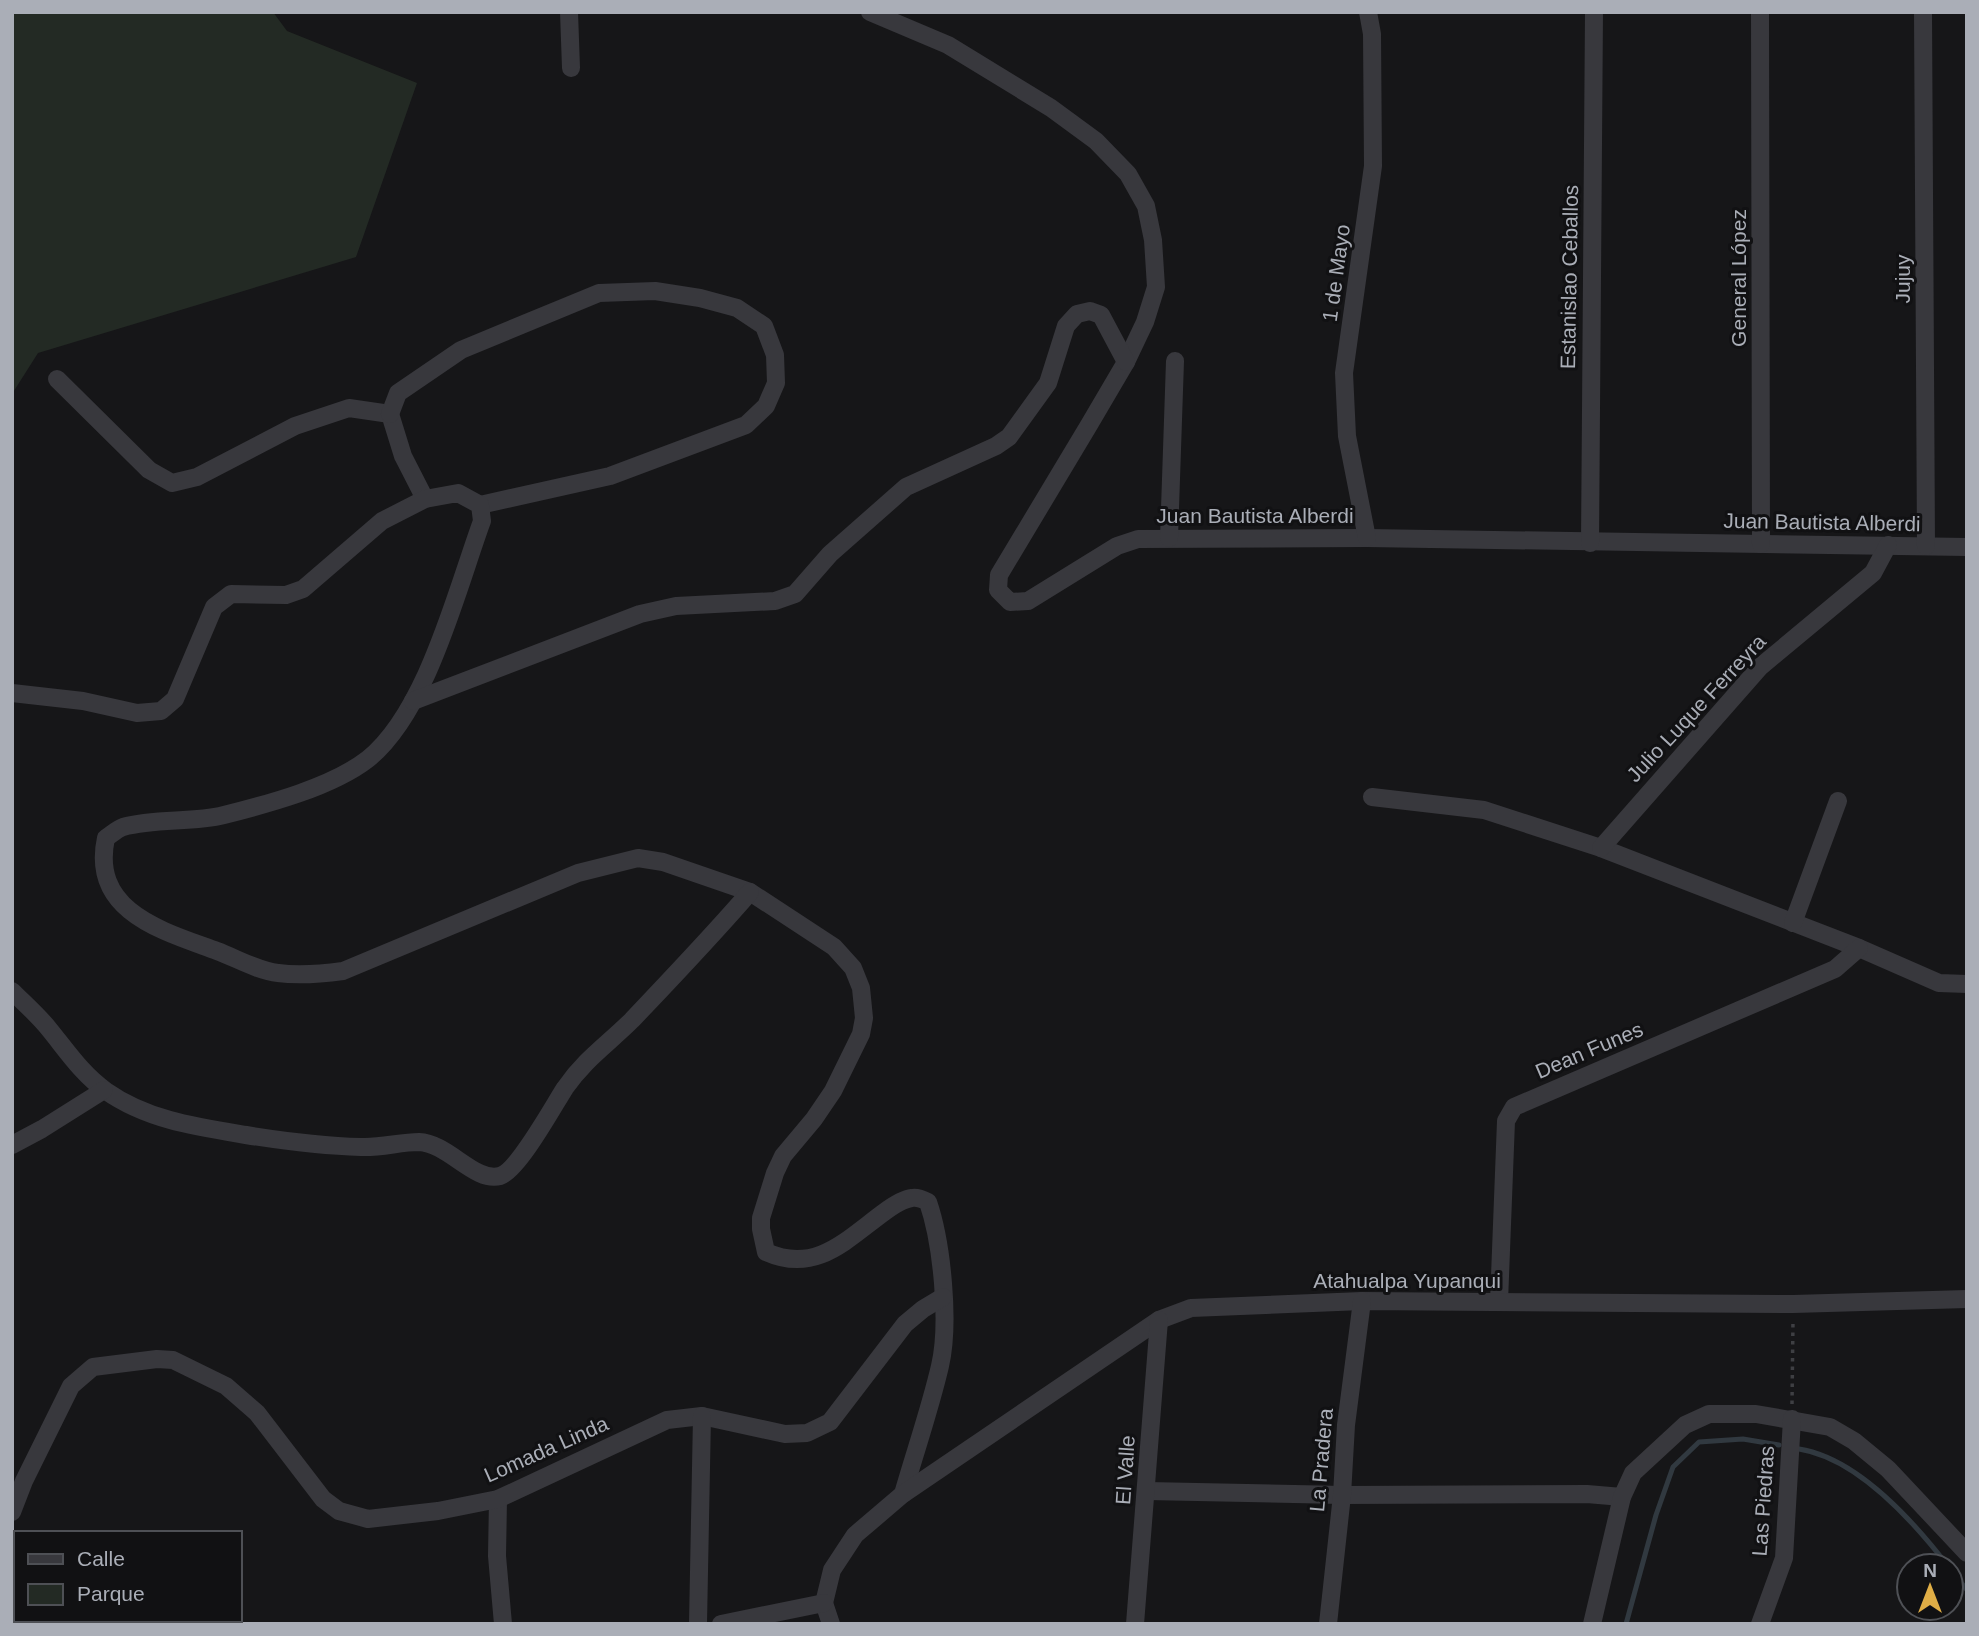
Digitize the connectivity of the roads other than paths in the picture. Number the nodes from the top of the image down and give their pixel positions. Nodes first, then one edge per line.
1 (569, 12) edge
2 (870, 12) edge
3 (1368, 12) edge
4 (1594, 12) edge
5 (1760, 12) edge
6 (1923, 12) edge
7 (571, 68) dead end
8 (1175, 361) dead end
9 (1126, 362) junction
10 (57, 379) dead end
11 (390, 414) junction
12 (425, 499) junction
13 (480, 505) junction
14 (1169, 538) junction
15 (1367, 538) junction
16 (1590, 543) junction
17 (1761, 544) junction
18 (1888, 545) junction
19 (1926, 546) junction
20 (1967, 547) edge
21 (12, 693) edge
22 (413, 701) junction
23 (1372, 797) dead end
24 (1838, 801) dead end
25 (1601, 848) junction
26 (750, 892) junction
27 (1793, 923) junction
28 (1859, 948) junction
29 (1967, 984) edge
30 (12, 991) edge
31 (104, 1090) junction
32 (12, 1145) edge
33 (943, 1297) junction
34 (1967, 1299) edge
35 (1362, 1301) junction
36 (1499, 1302) junction
37 (1159, 1320) junction
38 (702, 1416) junction
39 (1791, 1419) junction
40 (1147, 1491) junction
41 (903, 1494) junction
42 (1342, 1495) junction
43 (1622, 1497) junction
44 (498, 1499) junction
45 (12, 1512) edge
46 (1967, 1553) edge
47 (824, 1603) junction
48 (503, 1624) edge
49 (698, 1624) edge
50 (720, 1624) edge
51 (831, 1624) edge
52 (1135, 1624) edge
53 (1328, 1624) edge
54 (1592, 1624) edge
55 (1760, 1624) edge

1 - 7 street
2 - 9 street, Juan Bautista Alberdi
3 - 15 street, 1 de Mayo
4 - 16 street, Estanislao Ceballos
5 - 17 street, General López
6 - 19 street, Jujuy
8 - 14 street
9 - 14 street, Juan Bautista Alberdi
9 - 22 street
10 - 11 street
11 - 12 street
11 - 13 street
12 - 13 street
12 - 21 street
13 - 22 street
14 - 15 street, Juan Bautista Alberdi
15 - 16 street, Juan Bautista Alberdi
16 - 17 street, Juan Bautista Alberdi
17 - 18 street, Juan Bautista Alberdi
18 - 19 street, Juan Bautista Alberdi
18 - 25 street, Julio Luque Ferreyra
19 - 20 street, Juan Bautista Alberdi
22 - 26 street
23 - 25 street
24 - 27 street
25 - 27 street
26 - 31 street
26 - 33 street
27 - 28 street
28 - 29 street
28 - 36 street, Dean Funes
30 - 31 street
31 - 32 street
33 - 38 street, Lomada Linda
33 - 41 street
34 - 36 street, Atahualpa Yupanqui
35 - 36 street, Atahualpa Yupanqui
35 - 37 street, Atahualpa Yupanqui
35 - 42 street, La Pradera
37 - 40 street, El Valle
37 - 41 street, Atahualpa Yupanqui
38 - 44 street, Lomada Linda
38 - 49 street
39 - 43 street
39 - 46 street
39 - 55 street, Las Piedras
40 - 42 street
40 - 52 street, El Valle
41 - 47 street, Atahualpa Yupanqui
42 - 43 street
42 - 53 street, La Pradera
43 - 54 street
44 - 45 street, Lomada Linda
44 - 48 street
47 - 50 street
47 - 51 street

